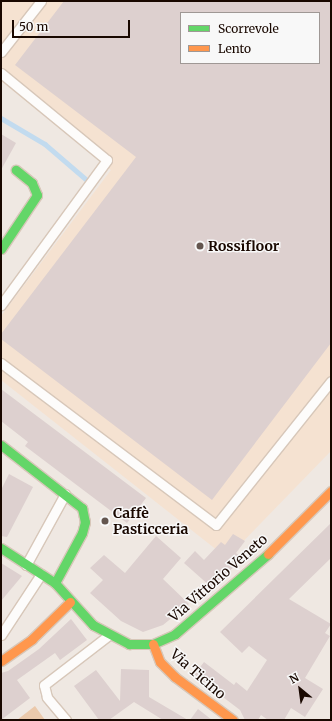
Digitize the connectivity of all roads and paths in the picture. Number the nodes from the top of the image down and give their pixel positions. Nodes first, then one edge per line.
1 (41, 1) edge
2 (1, 52) edge
3 (1, 73) edge
4 (16, 170) dead end
5 (1, 249) edge
6 (1, 305) edge
7 (1, 363) edge
8 (331, 381) edge
9 (1, 445) edge
10 (331, 491) edge
11 (65, 493) junction
12 (1, 548) edge
13 (26, 565) junction
14 (41, 574) junction
15 (55, 583) junction
16 (70, 602) junction
17 (109, 634) junction
18 (1, 635) edge
19 (153, 644) junction
20 (1, 661) edge
21 (66, 720) edge
22 (233, 720) edge

1 - 2 lane
3 - 6 lane
4 - 5 street
7 - 8 lane
9 - 11 street
10 - 19 street, Via Vittorio Veneto
11 - 13 lane
11 - 15 street
12 - 13 street, Via Vittorio Veneto
13 - 14 street, Via Vittorio Veneto
14 - 15 street, Via Vittorio Veneto
14 - 18 lane
15 - 16 street, Via Vittorio Veneto
16 - 17 street, Via Vittorio Veneto
16 - 20 street
17 - 19 street, Via Vittorio Veneto
17 - 21 lane
19 - 22 street, Via Ticino

